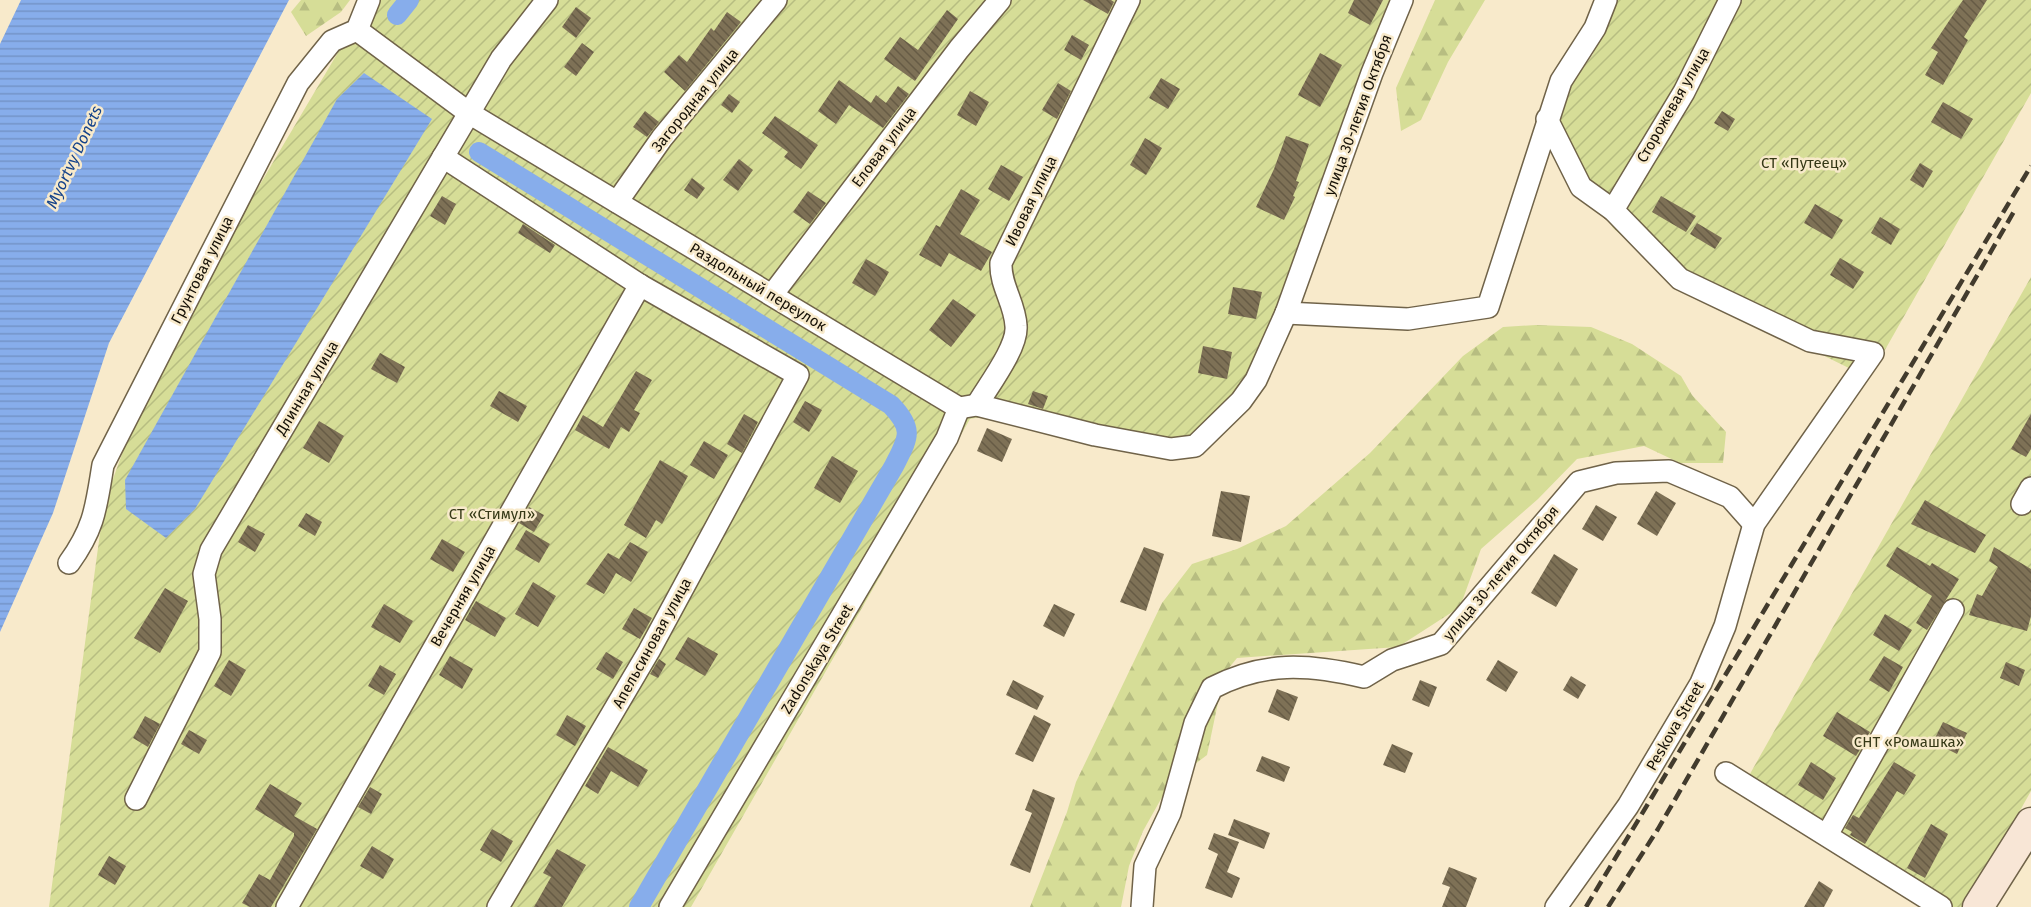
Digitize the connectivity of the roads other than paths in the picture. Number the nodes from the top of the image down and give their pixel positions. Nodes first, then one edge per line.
1 (369, 0) edge
2 (547, 0) edge
3 (776, 0) edge
4 (1000, 0) edge
5 (1129, 0) edge
6 (1402, 0) edge
7 (1606, 0) edge
8 (1730, 0) edge
9 (357, 30) junction
10 (469, 113) junction
11 (1547, 119) junction
12 (443, 157) junction
13 (617, 202) junction
14 (1613, 210) junction
15 (640, 285) junction
16 (771, 295) junction
17 (1286, 313) junction
18 (968, 406) junction
19 (1195, 446) joint
20 (1754, 524) junction
21 (69, 563) dead end
22 (1953, 610) dead end
23 (1726, 773) dead end
24 (136, 799) dead end
25 (2031, 823) edge
26 (1827, 835) junction
27 (287, 907) edge
28 (498, 907) edge
29 (670, 907) edge
30 (1142, 907) edge
31 (1556, 907) edge
32 (1941, 907) edge
33 (1978, 907) edge

1 - 9 street
2 - 10 street, Длинная улица
3 - 13 street, Загородная улица
4 - 16 street, Еловая улица
5 - 18 street, Ивовая улица
6 - 17 street, улица 30-летия Октября
7 - 11 street
8 - 14 street, Сторожевая улица
9 - 10 street, Раздольный переулок
9 - 21 street, Грунтовая улица
10 - 12 street, Длинная улица
10 - 13 street, Раздольный переулок
11 - 14 street
11 - 17 street
12 - 15 street
12 - 24 street, Длинная улица
13 - 16 street, Раздольный переулок
14 - 20 street, Peskova Street
15 - 27 street, Вечерняя улица
15 - 28 street, Апельсиновая улица
16 - 18 street, Раздольный переулок
17 - 19 street, улица 30-летия Октября
18 - 19 street, Раздольный переулок
18 - 29 street, Zadonskaya Street
20 - 30 street, улица 30-летия Октября
20 - 31 street, Peskova Street
22 - 26 street
23 - 26 street
25 - 33 street
26 - 32 street

